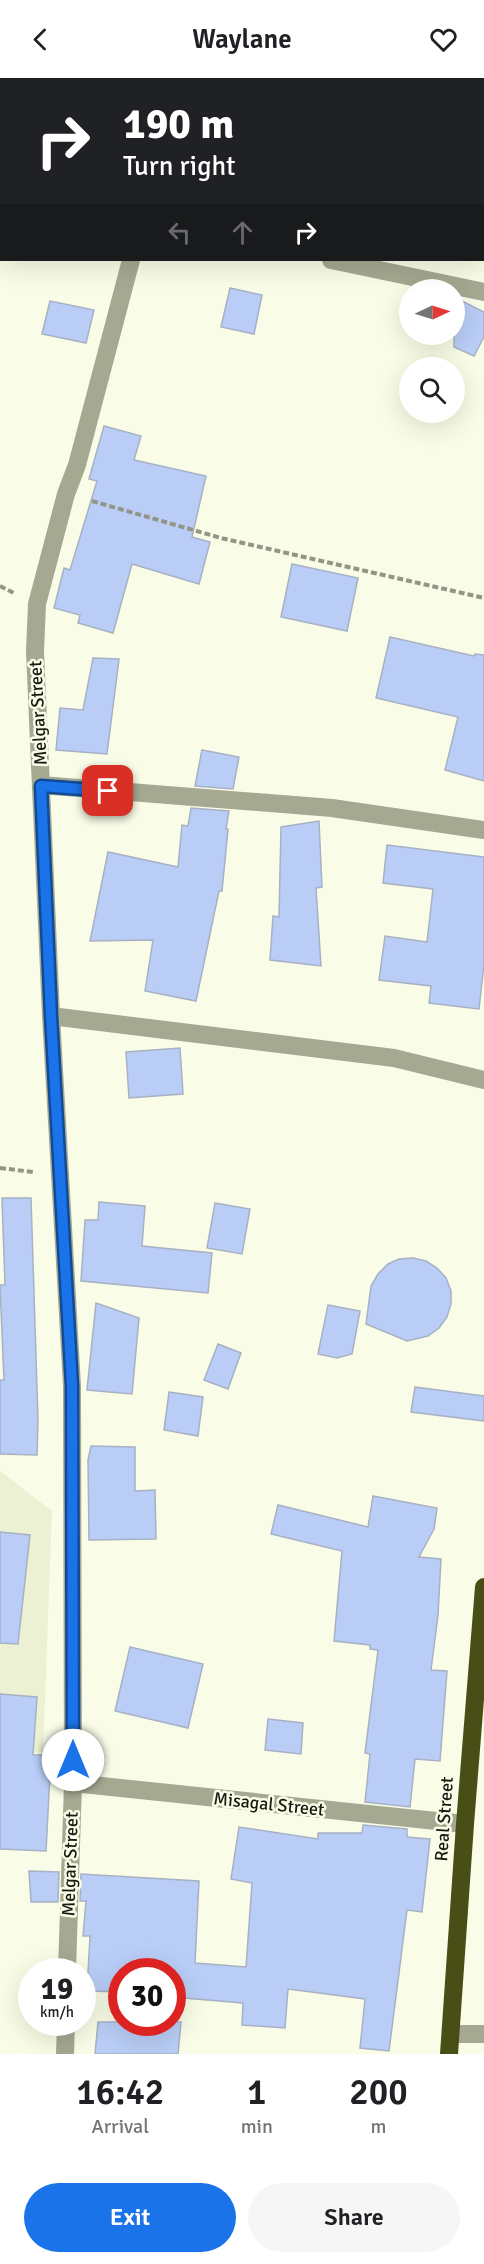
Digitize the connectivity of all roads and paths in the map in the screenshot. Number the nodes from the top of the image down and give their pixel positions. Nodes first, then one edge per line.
1 (131, 261) edge
2 (336, 261) edge
3 (484, 292) edge
4 (66, 494) junction
5 (484, 598) edge
6 (41, 786) junction
7 (484, 830) edge
8 (51, 1016) junction
9 (484, 1080) edge
10 (0, 1168) edge
11 (61, 1175) junction
12 (484, 1587) edge
13 (73, 1783) junction
14 (465, 1824) junction
15 (67, 1958) edge
16 (451, 2034) junction
17 (484, 2034) edge
18 (66, 2036) edge
19 (65, 2054) edge
20 (450, 2054) edge

1 - 4 street, Melgar Street
2 - 3 street
4 - 5 path
4 - 6 street, Melgar Street
6 - 7 street
6 - 8 street, Melgar Street
8 - 9 street
8 - 11 street, Melgar Street
10 - 11 path
11 - 13 street, Melgar Street
12 - 14 highway, Real Street
13 - 14 street, Misagal Street
13 - 15 street, Melgar Street
14 - 16 highway, Real Street
16 - 17 street
16 - 20 highway, Real Street
18 - 19 street

